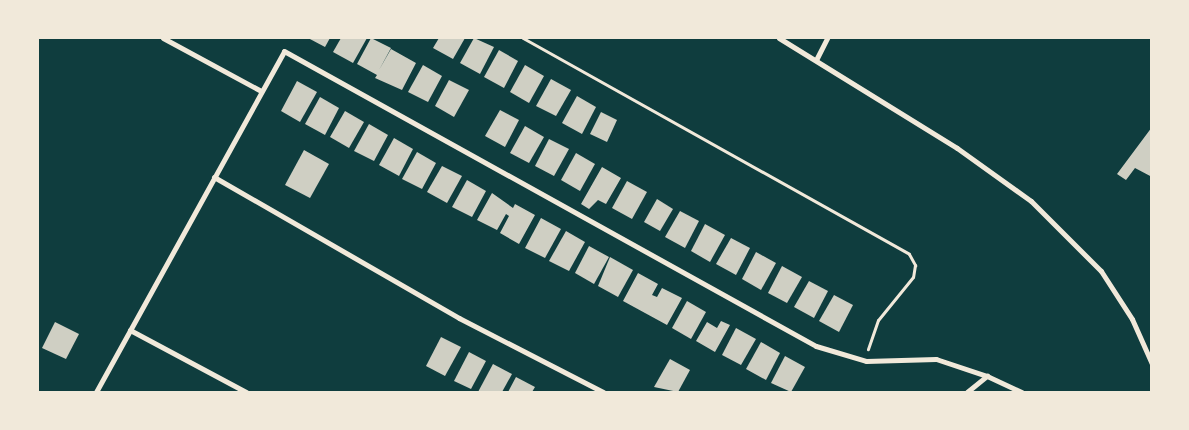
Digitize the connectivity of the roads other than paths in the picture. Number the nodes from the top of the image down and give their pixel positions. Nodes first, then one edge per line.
1 (163, 38) edge
2 (779, 38) edge
3 (827, 38) edge
4 (816, 60) junction
5 (261, 91) junction
6 (214, 178) junction
7 (130, 330) junction
8 (1152, 364) edge
9 (987, 376) junction
10 (96, 392) edge
11 (246, 392) edge
12 (603, 392) edge
13 (967, 392) edge
14 (1022, 392) edge

1 - 5 street
2 - 4 street
3 - 4 street
4 - 8 street
5 - 6 street
5 - 9 street
6 - 7 street
6 - 12 street
7 - 10 street
7 - 11 street
9 - 13 street
9 - 14 street

